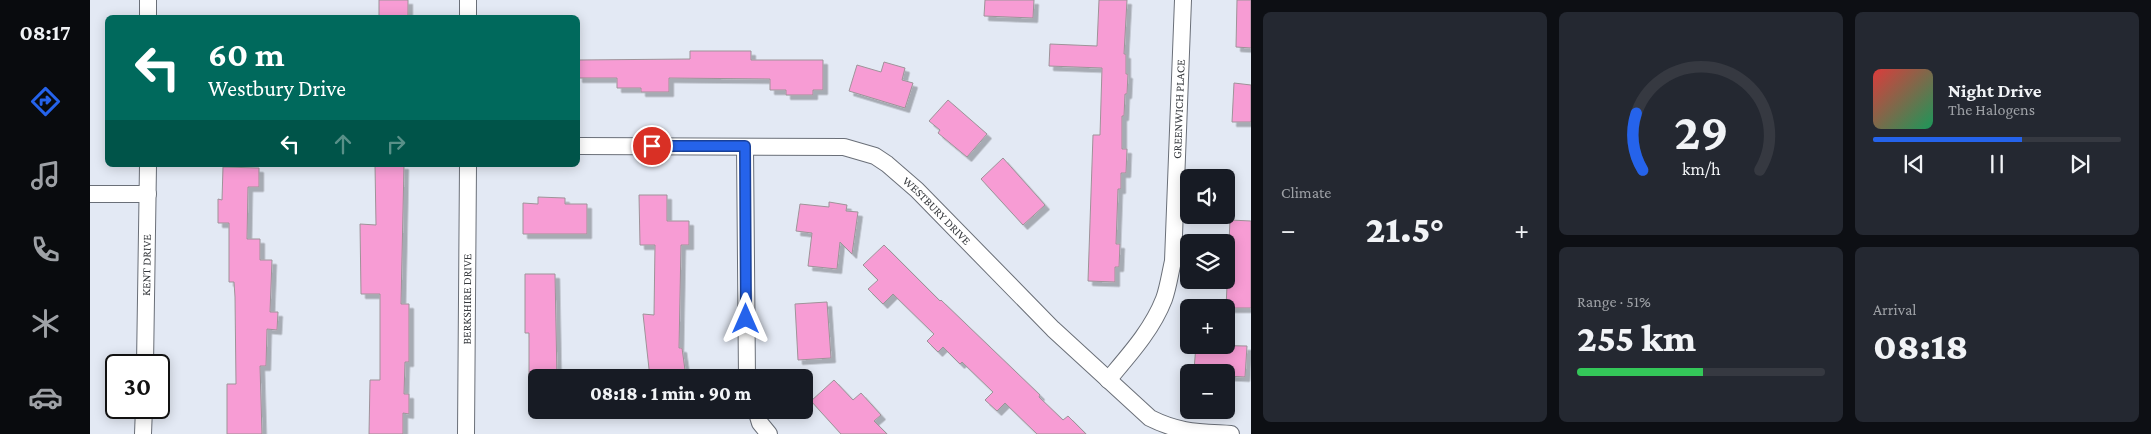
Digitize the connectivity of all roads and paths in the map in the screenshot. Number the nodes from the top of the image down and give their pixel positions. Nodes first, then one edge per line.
1 (148, 0) edge
2 (468, 0) edge
3 (1183, 0) edge
4 (148, 15) edge
5 (468, 15) edge
6 (580, 146) edge
7 (745, 146) junction
8 (148, 167) edge
9 (468, 167) edge
10 (90, 194) edge
11 (148, 194) junction
12 (145, 354) edge
13 (747, 369) edge
14 (1108, 380) junction
15 (144, 419) edge
16 (759, 419) edge
17 (143, 434) edge
18 (466, 434) edge
19 (769, 434) edge
20 (1231, 434) edge

1 - 4 street
2 - 5 street
3 - 14 street, GREENWICH PLACE
6 - 7 street, WESTBURY DRIVE
7 - 13 street
7 - 14 street, WESTBURY DRIVE
8 - 11 street, KENT DRIVE
9 - 18 street, BERKSHIRE DRIVE
10 - 11 street
11 - 12 street, KENT DRIVE
14 - 20 street, WESTBURY DRIVE
15 - 17 street
16 - 19 street

